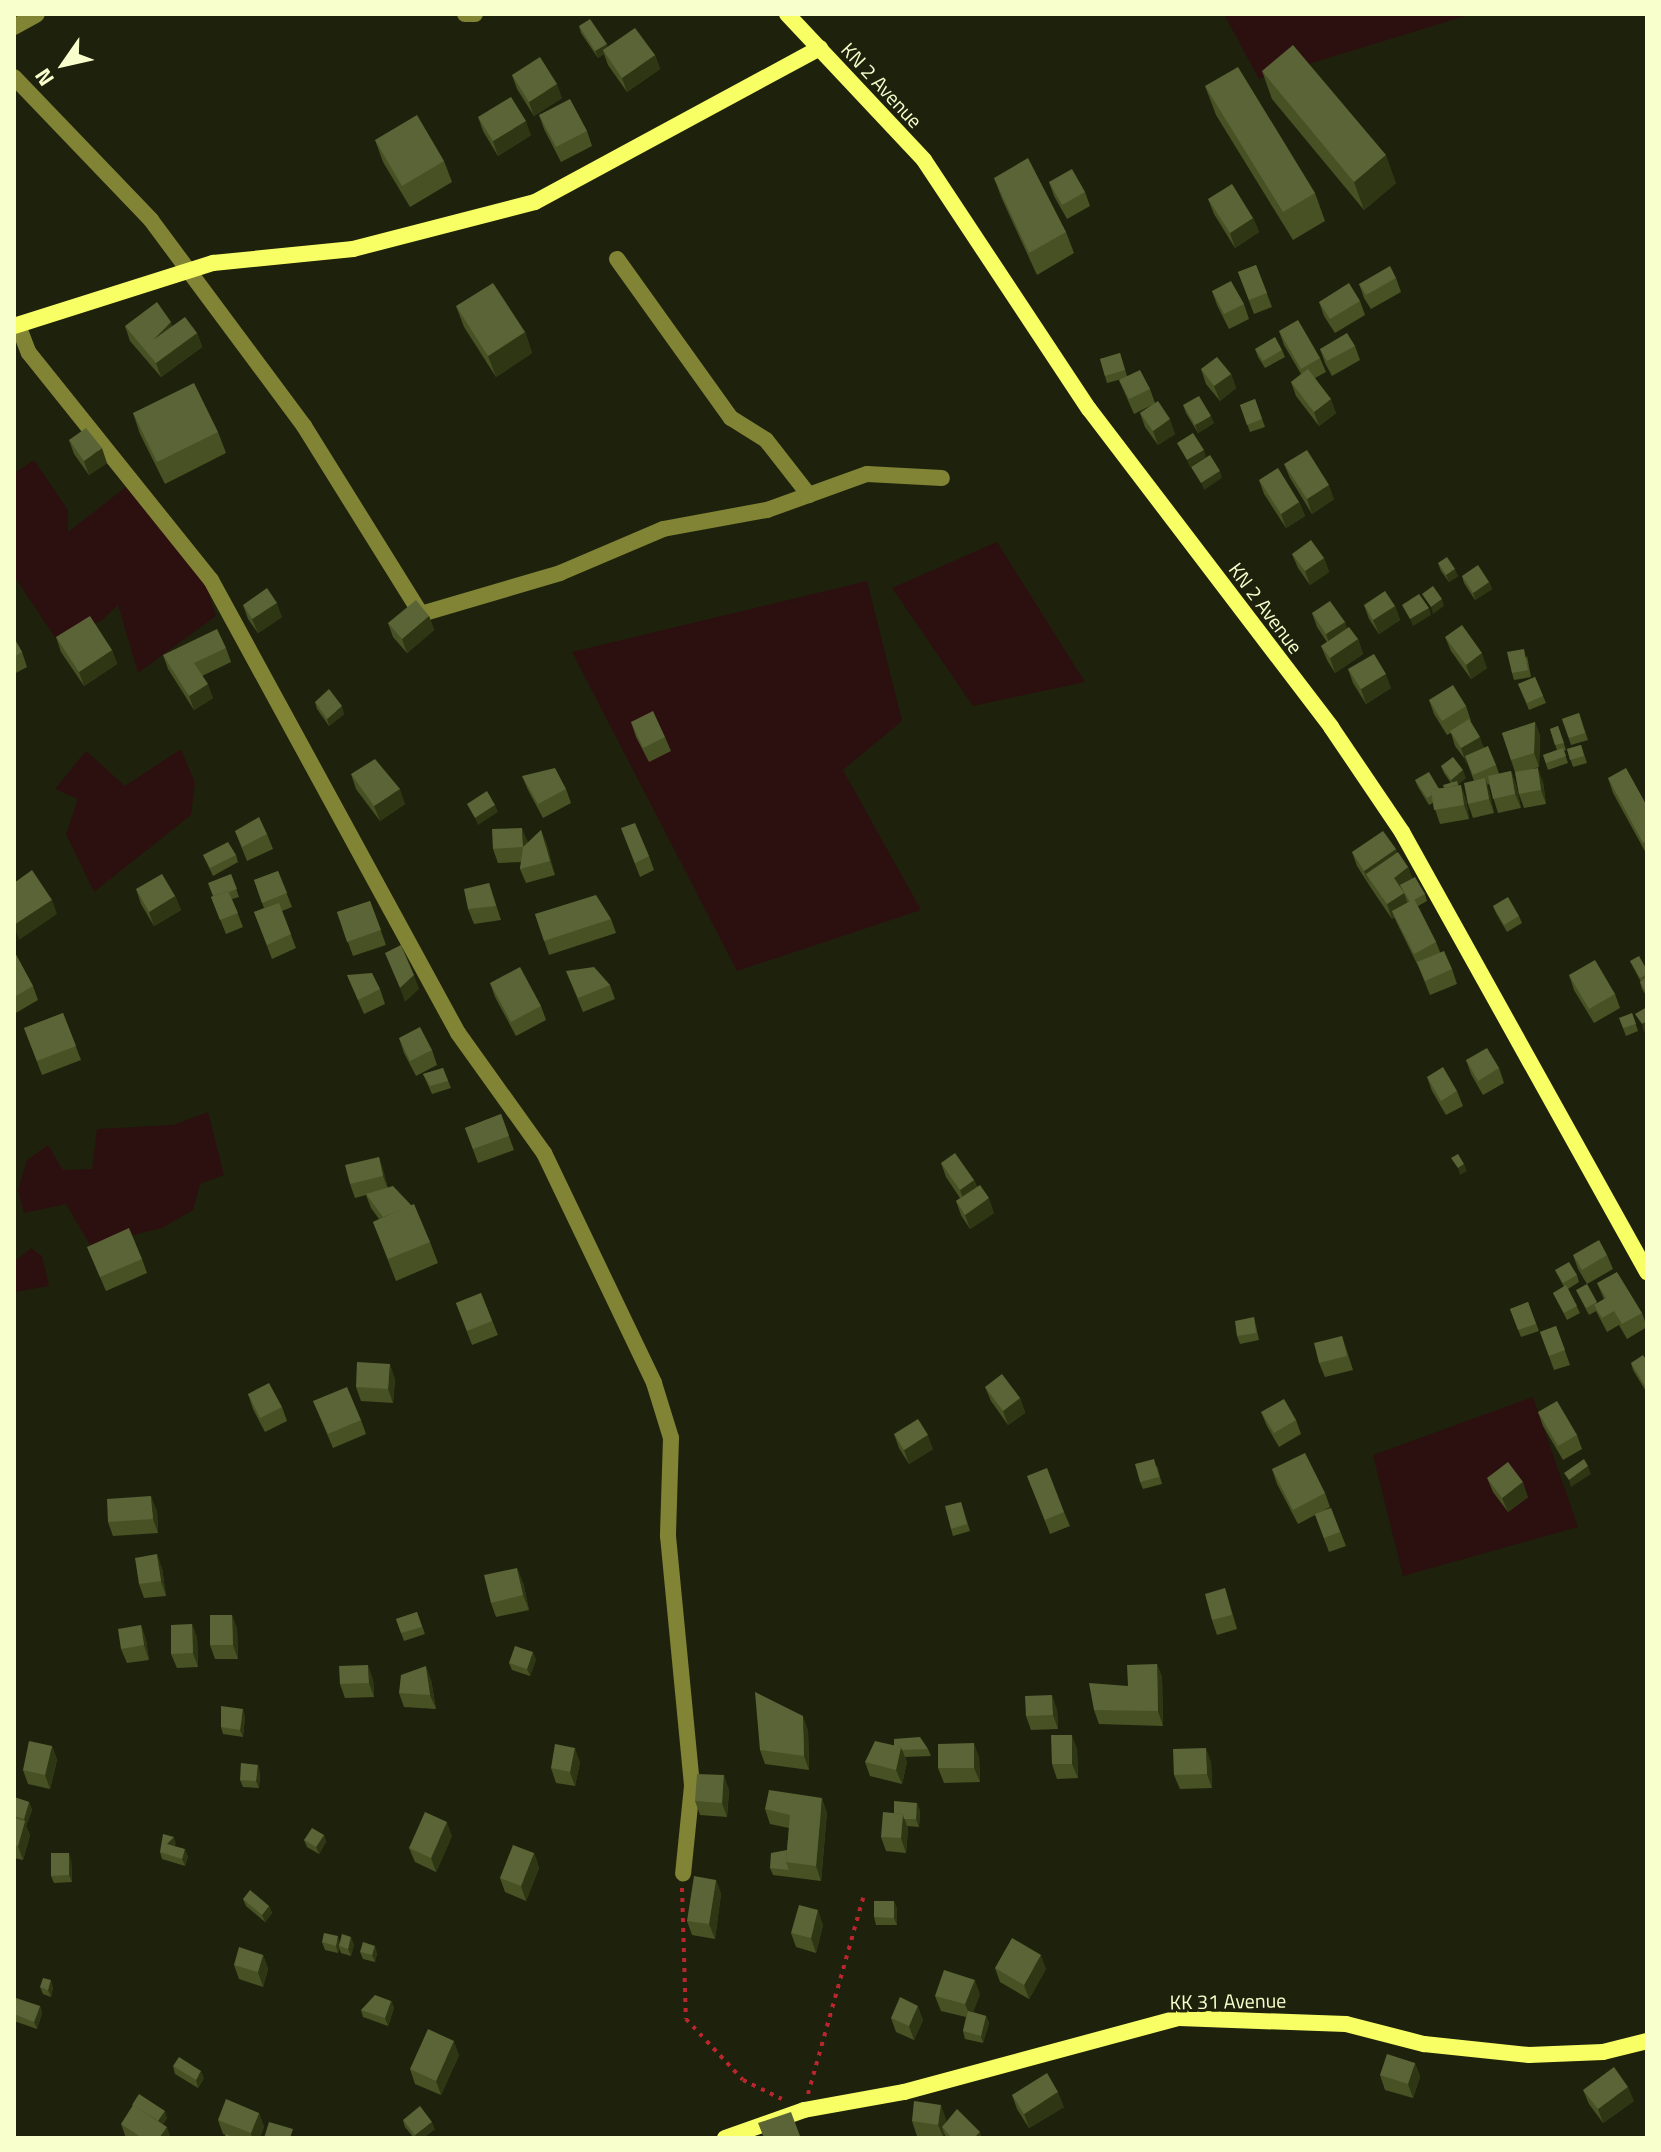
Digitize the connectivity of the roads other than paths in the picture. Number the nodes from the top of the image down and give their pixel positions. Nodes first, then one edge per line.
1 (37, 14) edge
2 (465, 14) edge
3 (475, 14) edge
4 (787, 14) edge
5 (14, 27) edge
6 (820, 48) junction
7 (14, 77) edge
8 (617, 259) dead end
9 (184, 270) junction
10 (16, 325) edge
11 (942, 478) dead end
12 (809, 495) junction
13 (1647, 1272) edge
14 (683, 1874) road end
15 (1647, 2041) edge
16 (725, 2138) edge

1 - 5 street
2 - 3 street
4 - 6 main road, KN 2 Avenue
6 - 9 main road
6 - 13 main road, KN 2 Avenue
7 - 9 street
8 - 12 street
9 - 10 main road
9 - 12 street
10 - 14 street
11 - 12 street
15 - 16 main road, KK 31 Avenue

